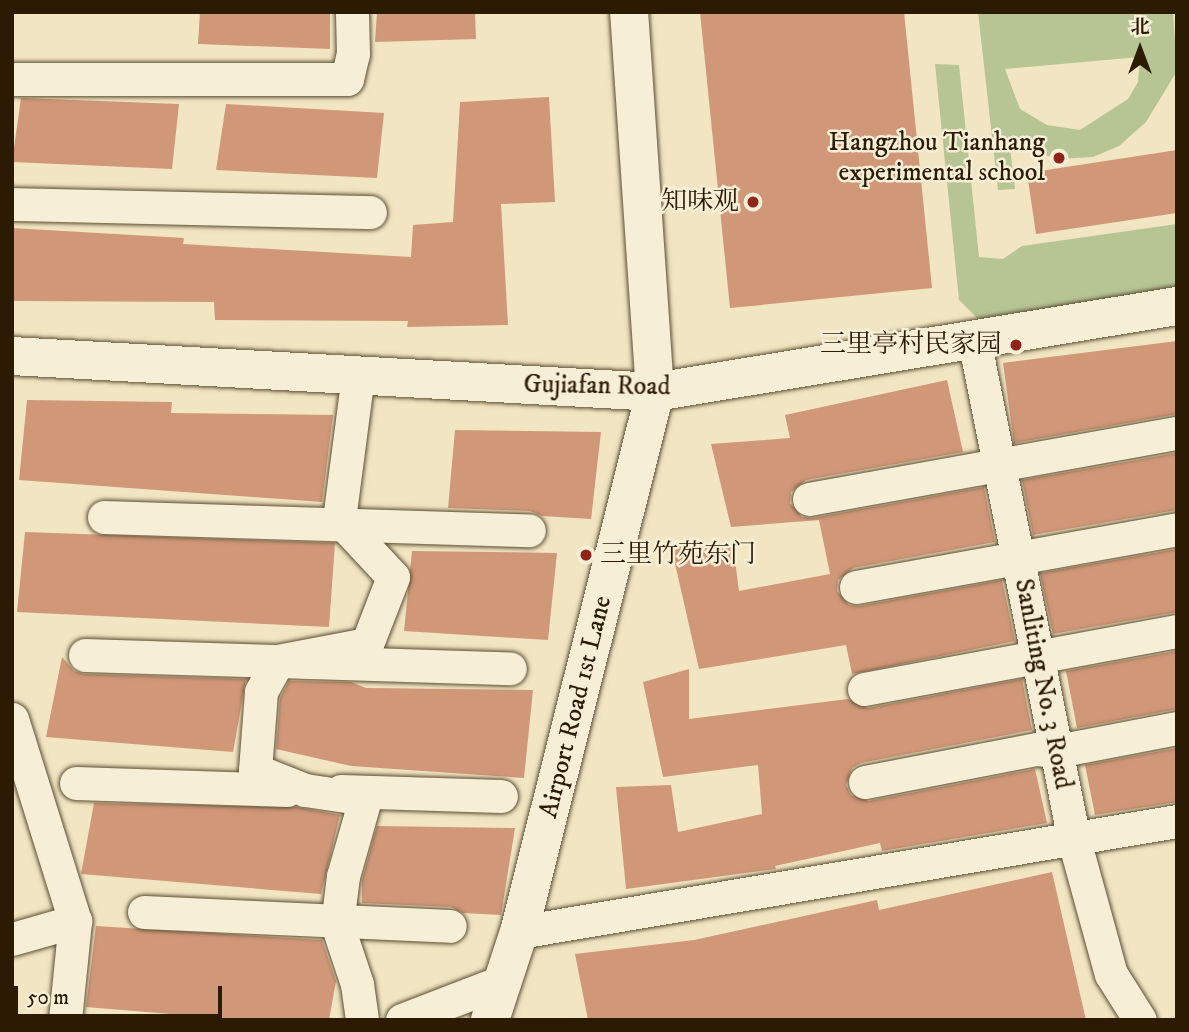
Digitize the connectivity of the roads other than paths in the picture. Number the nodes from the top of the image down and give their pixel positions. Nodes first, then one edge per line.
1 (352, 12) edge
2 (629, 12) edge
3 (12, 79) edge
4 (12, 204) edge
5 (370, 212) dead end
6 (1177, 306) edge
7 (974, 339) junction
8 (12, 356) edge
9 (358, 375) junction
10 (655, 392) junction
11 (1177, 433) edge
12 (999, 463) junction
13 (809, 499) dead end
14 (104, 517) dead end
15 (344, 525) junction
16 (1177, 529) edge
17 (528, 530) dead end
18 (1018, 557) junction
19 (856, 587) dead end
20 (1177, 631) edge
21 (85, 655) dead end
22 (1037, 657) junction
23 (278, 661) junction
24 (510, 668) dead end
25 (864, 689) dead end
26 (12, 719) edge
27 (1177, 728) edge
28 (1057, 751) junction
29 (865, 782) dead end
30 (76, 783) dead end
31 (305, 790) junction
32 (501, 796) dead end
33 (1177, 821) edge
34 (1074, 840) junction
35 (144, 912) dead end
36 (338, 919) junction
37 (75, 921) junction
38 (450, 926) dead end
39 (519, 932) junction
40 (12, 939) edge
41 (503, 981) junction
42 (1129, 1016) edge
43 (65, 1020) edge
44 (362, 1020) edge
45 (402, 1020) edge
46 (491, 1020) edge

1 - 3 street
2 - 10 street, Airport Road 1st Lane
4 - 5 street
6 - 7 street, Gujiafan Road
7 - 10 street, Gujiafan Road
7 - 12 street, Sanliting No. 3 Road
8 - 9 street, Gujiafan Road
9 - 10 street, Gujiafan Road
9 - 15 street
10 - 39 street, Airport Road 1st Lane
11 - 12 street
12 - 13 street
12 - 18 street, Sanliting No. 3 Road
14 - 15 street
15 - 17 street
15 - 23 street
16 - 18 street
18 - 19 street
18 - 22 street, Sanliting No. 3 Road
20 - 22 street
21 - 23 street
22 - 25 street
22 - 28 street, Sanliting No. 3 Road
23 - 24 street
23 - 31 street
26 - 37 street
27 - 28 street
28 - 29 street
28 - 34 street, Sanliting No. 3 Road
30 - 31 street
31 - 32 street
31 - 36 street
33 - 34 street
34 - 39 street
34 - 42 street, Sanliting No. 3 Road
35 - 36 street
36 - 38 street
36 - 44 street
37 - 40 street
37 - 43 street
39 - 41 street, Airport Road 1st Lane
41 - 45 street
41 - 46 street, Airport Road 1st Lane

